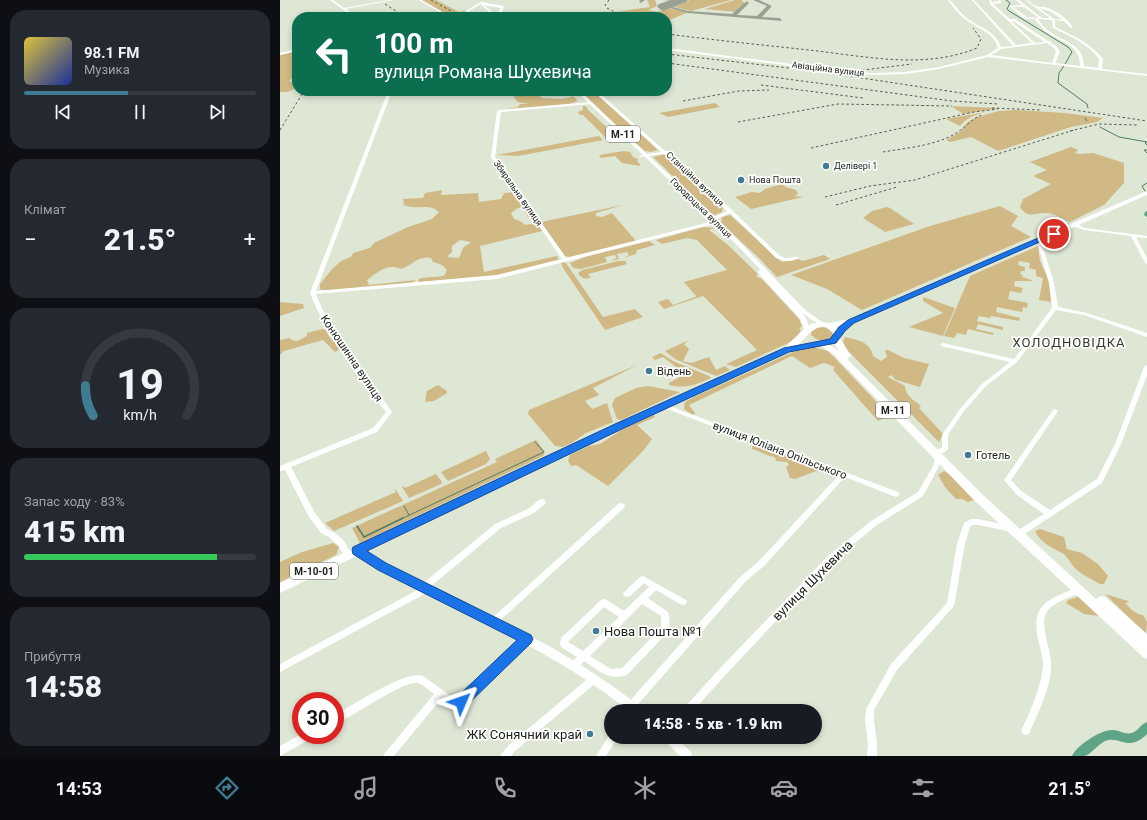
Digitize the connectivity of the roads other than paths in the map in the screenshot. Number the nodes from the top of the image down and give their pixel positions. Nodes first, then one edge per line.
1 (331, 0) edge
2 (393, 0) edge
3 (420, 0) edge
4 (478, 0) edge
5 (949, 0) edge
6 (973, 0) edge
7 (998, 0) edge
8 (1017, 0) edge
9 (1026, 0) edge
10 (990, 2) edge
11 (481, 3) junction
12 (1025, 6) junction
13 (500, 7) junction
14 (1036, 7) junction
15 (344, 9) junction
16 (348, 12) edge
17 (441, 12) edge
18 (468, 12) edge
19 (475, 12) edge
20 (490, 12) junction
21 (500, 12) edge
22 (1035, 18) junction
23 (1042, 19) junction
24 (1008, 20) junction
25 (1053, 20) junction
26 (1064, 20) junction
27 (1072, 27) dead end
28 (1050, 42) junction
29 (1060, 42) junction
30 (1034, 44) junction
31 (1015, 46) junction
32 (1000, 48) junction
33 (672, 50) edge
34 (292, 51) edge
35 (280, 54) edge
36 (988, 56) junction
37 (1053, 63) junction
38 (1082, 67) junction
39 (1100, 69) junction
40 (1147, 75) edge
41 (388, 96) edge
42 (580, 96) edge
43 (583, 96) edge
44 (600, 96) edge
45 (589, 103) junction
46 (666, 152) junction
47 (644, 155) junction
48 (1147, 193) edge
49 (729, 212) junction
50 (712, 221) junction
51 (1075, 225) junction
52 (1133, 235) junction
53 (1145, 237) edge
54 (1036, 241) junction
55 (796, 258) dead end
56 (565, 260) junction
57 (1147, 263) edge
58 (313, 293) junction
59 (1055, 308) junction
60 (851, 322) junction
61 (826, 325) junction
62 (807, 332) junction
63 (1147, 335) edge
64 (837, 336) junction
65 (820, 343) junction
66 (943, 345) dead end
67 (787, 350) junction
68 (1015, 361) junction
69 (1147, 367) edge
70 (664, 406) junction
71 (1056, 411) dead end
72 (939, 453) junction
73 (287, 466) junction
74 (280, 469) edge
75 (844, 474) junction
76 (896, 494) dead end
77 (542, 502) dead end
78 (621, 506) dead end
79 (1050, 514) junction
80 (1018, 530) junction
81 (353, 552) junction
82 (655, 586) junction
83 (280, 588) edge
84 (425, 588) junction
85 (1084, 589) junction
86 (627, 594) dead end
87 (642, 599) junction
88 (683, 602) dead end
89 (624, 616) junction
90 (493, 622) junction
91 (527, 639) junction
92 (1147, 642) edge
93 (1147, 653) edge
94 (582, 656) junction
95 (574, 666) junction
96 (280, 668) edge
97 (594, 680) junction
98 (440, 693) junction
99 (625, 704) edge
100 (636, 704) edge
101 (693, 704) edge
102 (344, 715) edge
103 (1026, 731) dead end
104 (292, 744) edge
105 (609, 744) edge
106 (677, 744) edge
107 (280, 751) edge
108 (388, 756) edge
109 (506, 756) edge
110 (601, 756) edge
111 (687, 756) edge
112 (872, 756) edge

1 - 15 street
2 - 15 street
3 - 17 street
4 - 11 main road
5 - 32 street
6 - 31 street
7 - 10 street
8 - 12 street
9 - 14 street
10 - 24 street
11 - 13 main road
11 - 18 main road
11 - 20 main road
12 - 22 street
12 - 23 street
13 - 20 main road
13 - 21 main road
14 - 25 street
14 - 26 street
15 - 16 street
19 - 20 main road
22 - 23 street
22 - 29 street
23 - 25 street
24 - 28 street
24 - 30 street
25 - 26 street
25 - 39 street
26 - 27 street
28 - 29 street
28 - 30 street
28 - 37 street
29 - 38 street
30 - 31 street
31 - 32 street
32 - 36 street, Авіаційна вулиця
33 - 36 street, Авіаційна вулиця
34 - 35 street
36 - 37 street, Авіаційна вулиця
37 - 38 street, Авіаційна вулиця
38 - 39 street, Авіаційна вулиця
39 - 40 street, Авіаційна вулиця
41 - 58 street
42 - 45 main road, Городоцька вулиця / М-11
43 - 45 main road, Городоцька вулиця / М-11
44 - 46 street, Станційна вулиця
45 - 47 main road, Городоцька вулиця / М-11
45 - 56 street, Збиральна вулиця
46 - 47 street
46 - 49 street, Станційна вулиця
47 - 50 main road, Городоцька вулиця / М-11
48 - 51 highway, М-10-01
49 - 50 street
49 - 55 street, Станційна вулиця
50 - 56 street
50 - 61 main road, Городоцька вулиця / М-11
50 - 62 main road, Городоцька вулиця / М-11
51 - 52 street
51 - 54 highway, М-10-01
52 - 53 street
52 - 57 street
54 - 59 street
54 - 60 highway, М-10-01
56 - 58 street
58 - 73 street, Конюшинна вулиця
59 - 63 street
59 - 68 street
60 - 61 highway, М-10-01
60 - 64 highway, М-10-01
61 - 62 highway, М-10-01
61 - 64 highway, М-11
62 - 65 highway, М-11
62 - 67 highway, М-10-01
64 - 65 highway, М-10-01
64 - 72 highway, М-11
65 - 67 highway, М-10-01
65 - 72 highway, М-11
66 - 68 street
67 - 70 highway, М-10-01
68 - 72 street, вулиця Шухевича
69 - 79 street
70 - 75 street, вулиця Юліана Опільського
70 - 81 highway, М-10-01
71 - 79 street
72 - 80 highway, М-11
72 - 101 street, вулиця Шухевича
73 - 74 street
73 - 81 street
75 - 76 street, вулиця Юліана Опільського
75 - 100 street
77 - 84 street
78 - 90 street
79 - 80 street
80 - 85 highway, М-11
80 - 112 street
81 - 83 highway, М-10-01
81 - 84 main road
82 - 86 street
82 - 87 street
82 - 88 street
84 - 90 main road
84 - 96 street
85 - 92 highway, М-11
85 - 93 highway, М-11
85 - 103 street
87 - 89 street
87 - 94 street
89 - 94 street
89 - 94 street
90 - 91 main road
91 - 95 main road
91 - 98 street
94 - 95 street
95 - 97 main road
97 - 99 main road
97 - 109 street
98 - 102 street
98 - 108 street
104 - 107 street
105 - 110 street
106 - 111 main road

